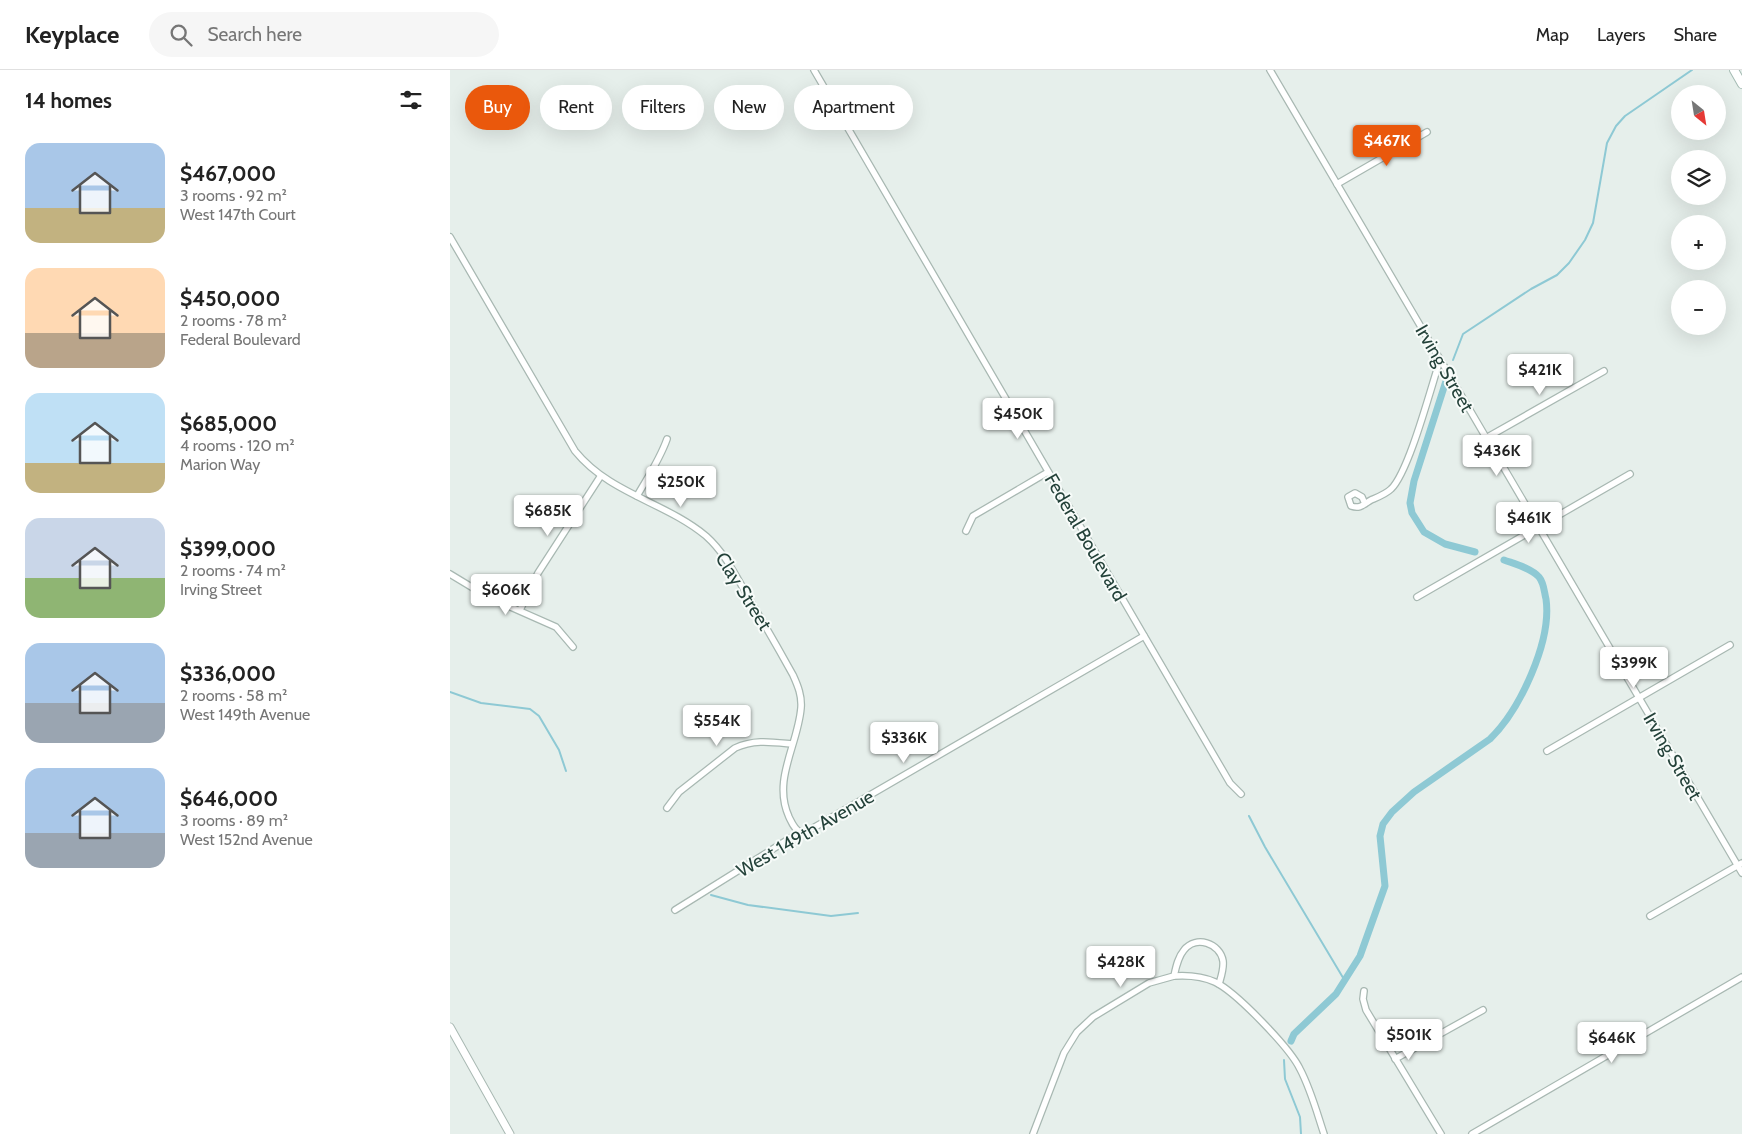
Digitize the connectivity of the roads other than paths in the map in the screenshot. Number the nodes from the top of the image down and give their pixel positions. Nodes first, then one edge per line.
1 (814, 70) edge
2 (1270, 70) edge
3 (1734, 70) edge
4 (1742, 84) edge
5 (1427, 132) dead end
6 (1337, 184) junction
7 (450, 237) edge
8 (1440, 360) junction
9 (1604, 371) dead end
10 (667, 438) dead end
11 (1486, 438) junction
12 (1048, 472) junction
13 (1630, 474) dead end
14 (600, 476) junction
15 (637, 496) junction
16 (1365, 504) dead end
17 (1538, 527) junction
18 (966, 531) dead end
19 (450, 574) edge
20 (1417, 597) dead end
21 (520, 610) junction
22 (1144, 636) junction
23 (1730, 644) dead end
24 (573, 646) dead end
25 (1639, 698) junction
26 (792, 744) junction
27 (1547, 750) dead end
28 (1241, 794) dead end
29 (667, 808) dead end
30 (800, 832) junction
31 (1740, 864) edge
32 (1742, 873) edge
33 (675, 910) dead end
34 (1650, 916) dead end
35 (1174, 976) junction
36 (1742, 977) edge
37 (1219, 984) junction
38 (1364, 991) dead end
39 (1483, 1010) dead end
40 (450, 1027) edge
41 (457, 1039) junction
42 (450, 1043) edge
43 (1395, 1059) junction
44 (510, 1134) edge
45 (1033, 1134) edge
46 (1324, 1134) edge
47 (1441, 1134) edge
48 (1472, 1134) edge

1 - 12 street, Federal Boulevard
2 - 6 street, Irving Street
3 - 4 main road
5 - 6 street
6 - 8 street, Irving Street
7 - 14 street, Clay Street
8 - 11 street, Irving Street
8 - 16 street
9 - 11 street
10 - 15 street
11 - 17 street, Irving Street
12 - 18 street
12 - 22 street, Federal Boulevard
13 - 17 street
14 - 15 street, Clay Street
14 - 21 street
15 - 26 street, Clay Street
17 - 20 street
17 - 25 street, Irving Street
19 - 21 street
21 - 24 street
22 - 28 street, Federal Boulevard
22 - 30 street, West 149th Avenue
23 - 25 street
25 - 27 street
25 - 31 street, Irving Street
26 - 29 street
26 - 30 street, Clay Street
30 - 33 street, West 149th Avenue
31 - 32 street, Irving Street
31 - 34 street
35 - 37 street
35 - 37 street
35 - 45 street
36 - 48 street
37 - 46 street
38 - 43 street
39 - 43 street
40 - 41 street
41 - 42 street
41 - 44 street
43 - 47 street

